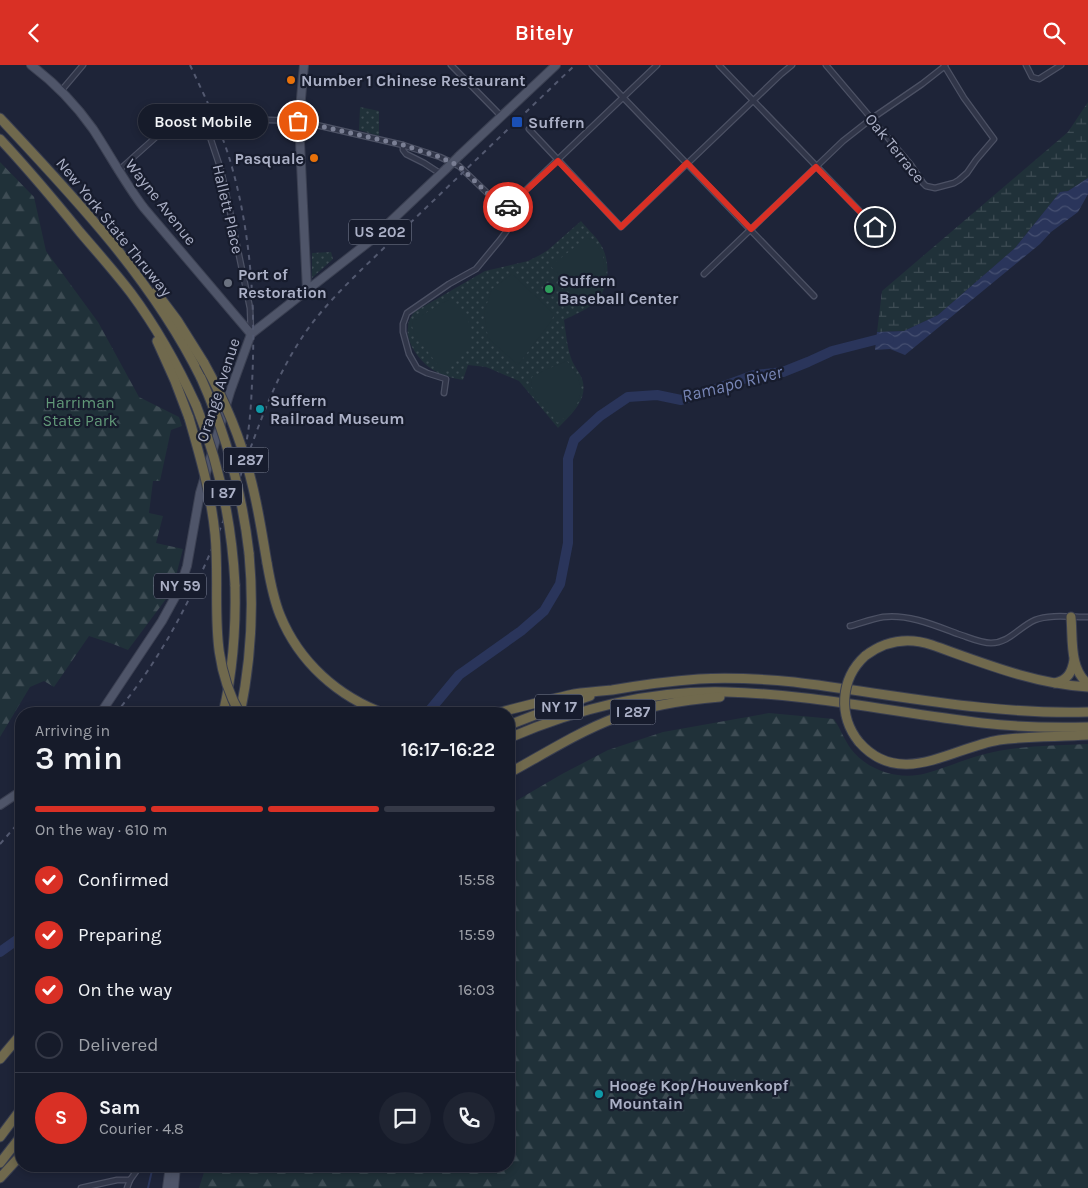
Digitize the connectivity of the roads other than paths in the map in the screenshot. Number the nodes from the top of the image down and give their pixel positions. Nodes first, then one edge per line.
1 (31, 65) edge
2 (83, 65) edge
3 (304, 65) edge
4 (451, 65) edge
5 (556, 65) edge
6 (592, 65) edge
7 (657, 65) edge
8 (719, 65) edge
9 (792, 65) edge
10 (826, 65) edge
11 (945, 65) edge
12 (1026, 65) edge
13 (1062, 65) edge
14 (61, 91) junction
15 (623, 97) junction
16 (753, 100) junction
17 (203, 116) junction
18 (501, 116) junction
19 (0, 118) edge
20 (871, 119) junction
21 (298, 121) junction
22 (529, 129) dead end
23 (0, 139) edge
24 (403, 145) junction
25 (558, 161) junction
26 (687, 163) junction
27 (816, 167) junction
28 (118, 171) junction
29 (444, 171) junction
30 (505, 210) junction
31 (875, 227) dead end
32 (751, 229) junction
33 (114, 245) junction
34 (704, 274) dead end
35 (307, 290) junction
36 (814, 296) dead end
37 (139, 305) junction
38 (251, 334) junction
39 (444, 393) dead end
40 (1071, 617) junction
41 (1088, 617) edge
42 (850, 626) dead end
43 (1074, 660) junction
44 (1051, 683) junction
45 (1088, 685) edge
46 (609, 690) junction
47 (770, 695) junction
48 (105, 707) edge
49 (224, 707) edge
50 (237, 707) edge
51 (241, 707) edge
52 (368, 707) edge
53 (515, 709) edge
54 (1088, 712) edge
55 (515, 723) edge
56 (1088, 727) edge
57 (1088, 735) edge
58 (515, 736) edge
59 (515, 770) edge
60 (15, 795) edge
61 (0, 805) edge
62 (15, 1041) edge
63 (0, 1059) edge
64 (15, 1117) edge
65 (0, 1137) edge
66 (15, 1144) edge
67 (15, 1162) edge
68 (0, 1163) edge
69 (136, 1172) edge
70 (169, 1172) edge
71 (175, 1172) edge
72 (0, 1178) edge
73 (130, 1180) junction
74 (81, 1188) edge
75 (127, 1188) edge
76 (167, 1188) edge
77 (174, 1188) edge

1 - 14 main road, Wayne Avenue
2 - 14 street
3 - 21 main road
4 - 18 street
5 - 18 main road, Orange Avenue / US 202
6 - 15 street
7 - 15 street
8 - 16 street
9 - 16 street
10 - 20 street, Oak Terrace
11 - 20 street
11 - 20 street, Oak Terrace
12 - 13 street
14 - 28 main road, Wayne Avenue
15 - 25 street
15 - 26 street
16 - 26 street
16 - 27 street
17 - 21 street
17 - 28 street
17 - 38 street, Hallett Place
18 - 29 main road, Orange Avenue / US 202, bridge
19 - 33 highway, New York State Thruway / I 87
20 - 27 street
21 - 24 street
21 - 35 main road
22 - 25 street
23 - 37 highway, New York State Thruway / I 87
24 - 29 street
24 - 30 street
25 - 26 street
25 - 30 street
26 - 32 street
27 - 31 street
27 - 32 street
28 - 38 main road, Wayne Avenue
29 - 35 main road, Orange Avenue / US 202
30 - 39 street
32 - 34 street
32 - 36 street
33 - 51 highway, New York State Thruway / I 87, bridge
33 - 52 highway, I 287, bridge
35 - 38 main road, Orange Avenue / US 202
37 - 49 highway, New York State Thruway / I 87, bridge
37 - 50 highway, I 287, bridge
38 - 48 main road, Orange Avenue / NY 59
40 - 41 street
40 - 42 street
40 - 43 highway
43 - 44 highway
43 - 45 highway
44 - 45 highway
44 - 57 highway, bridge
46 - 53 highway, I 287
46 - 54 highway, I 287
46 - 55 highway, NY 17
47 - 56 highway, I 287
47 - 58 highway, NY 17
47 - 59 highway, I 287
60 - 61 main road
62 - 63 highway
64 - 65 highway
66 - 68 highway
67 - 72 highway
69 - 73 street
70 - 76 main road
71 - 77 main road
73 - 74 street
73 - 75 street

